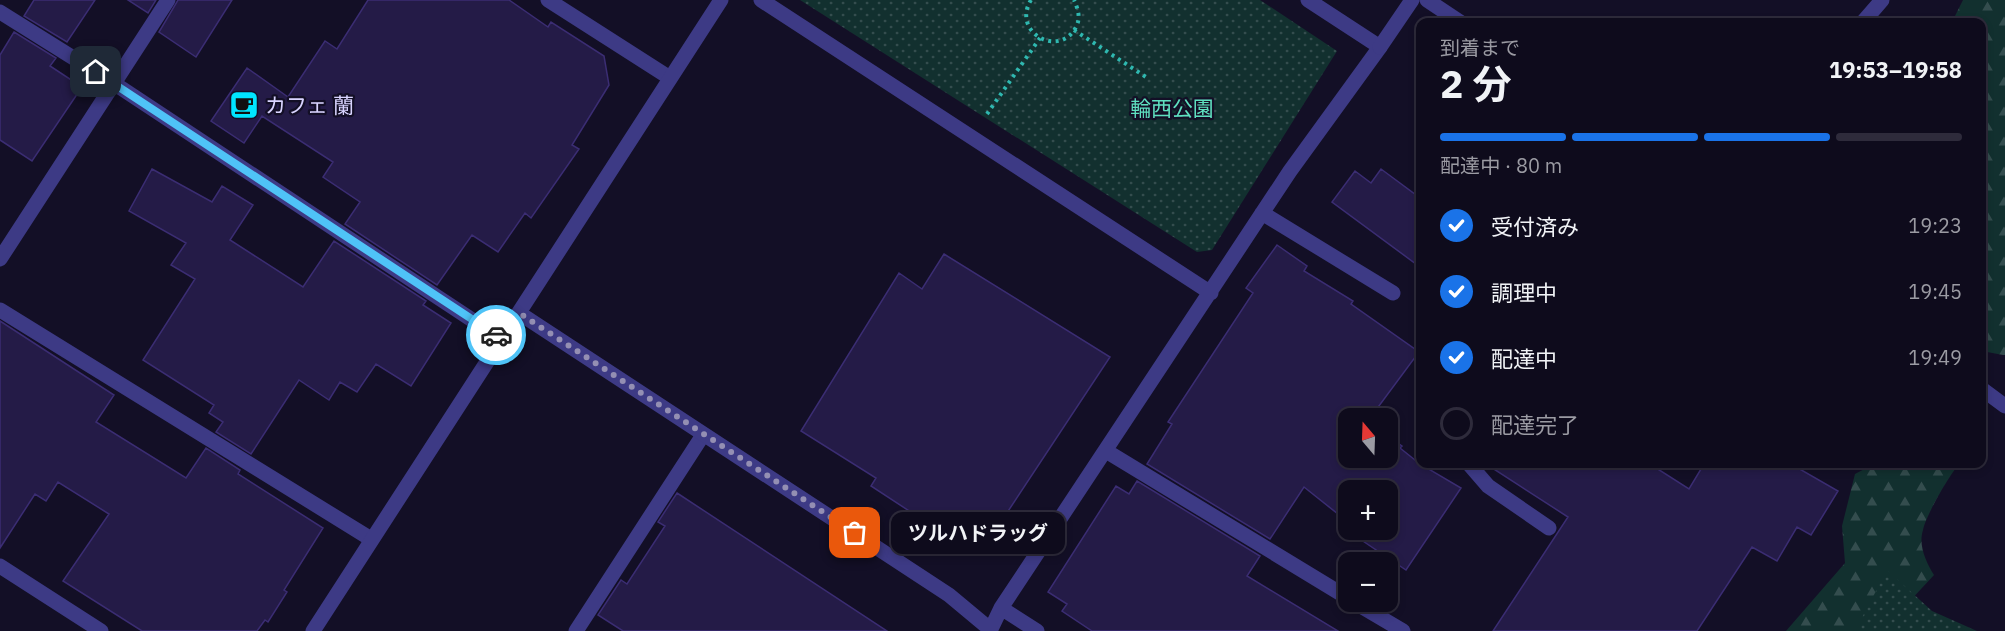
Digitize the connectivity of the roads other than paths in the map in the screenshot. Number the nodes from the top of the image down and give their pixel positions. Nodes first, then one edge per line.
1 (168, 0) edge
2 (548, 0) edge
3 (721, 0) edge
4 (761, 0) edge
5 (1308, 0) edge
6 (1412, 0) edge
7 (1427, 0) edge
8 (1882, 0) edge
9 (0, 12) edge
10 (1454, 18) edge
11 (1866, 18) edge
12 (1380, 47) junction
13 (670, 78) junction
14 (115, 84) junction
15 (1262, 213) junction
16 (0, 259) edge
17 (1210, 293) junction
18 (1393, 293) dead end
19 (0, 310) edge
20 (519, 313) junction
21 (501, 339) junction
22 (1986, 392) edge
23 (2005, 406) edge
24 (703, 435) junction
25 (1106, 451) junction
26 (1472, 468) edge
27 (1549, 528) dead end
28 (371, 539) junction
29 (0, 566) edge
30 (1338, 592) edge
31 (1001, 608) junction
32 (1371, 612) edge
33 (991, 630) edge
34 (101, 631) edge
35 (313, 631) edge
36 (576, 631) edge
37 (1037, 631) edge
38 (1403, 631) edge

1 - 14 street
2 - 13 street
3 - 13 street
4 - 17 street
5 - 12 street
6 - 12 street
7 - 10 street
8 - 11 street
9 - 14 street
12 - 15 street
13 - 20 street
14 - 16 street
14 - 21 street
15 - 17 street
15 - 18 street
17 - 25 street
19 - 28 street
20 - 21 street
20 - 24 street
21 - 28 street
22 - 23 street
24 - 33 street
24 - 36 street
25 - 30 street
25 - 31 street
26 - 27 street
28 - 35 street
29 - 34 street
31 - 33 street
31 - 37 street
32 - 38 street

